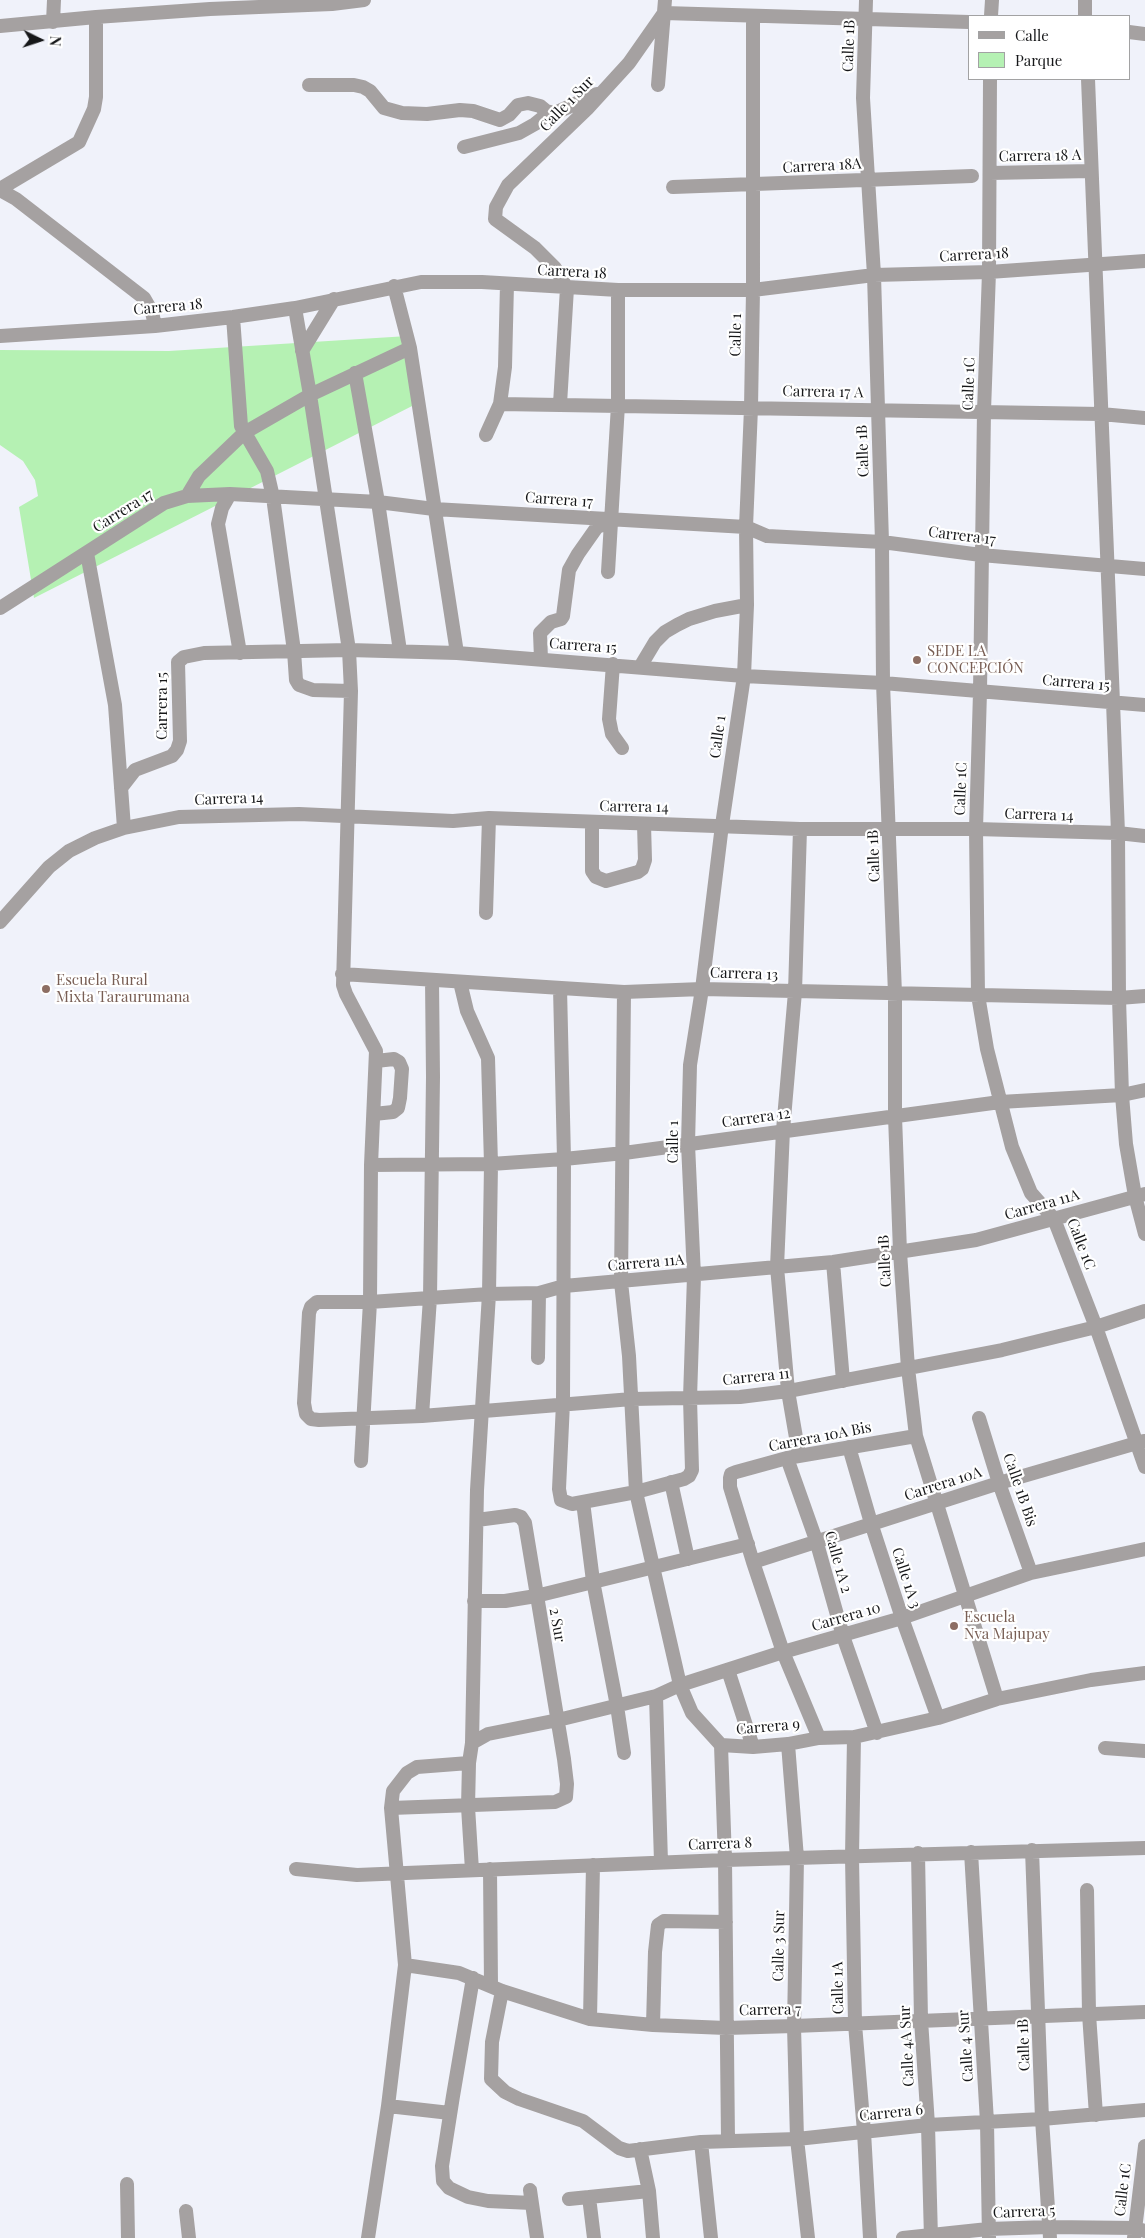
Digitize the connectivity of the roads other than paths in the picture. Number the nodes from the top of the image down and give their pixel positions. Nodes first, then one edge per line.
1 (54, 0) edge
2 (364, 0) edge
3 (866, 0) edge
4 (992, 0) edge
5 (1085, 0) edge
6 (210, 5) edge
7 (665, 6) edge
8 (991, 15) edge
9 (1085, 15) edge
10 (96, 17) junction
11 (753, 17) junction
12 (866, 19) junction
13 (53, 22) junction
14 (968, 22) edge
15 (0, 26) edge
16 (1130, 32) edge
17 (1145, 34) edge
18 (990, 80) edge
19 (1088, 80) edge
20 (309, 85) dead end
21 (658, 85) dead end
22 (600, 93) junction
23 (550, 112) junction
24 (464, 147) dead end
25 (1090, 171) junction
26 (990, 173) junction
27 (972, 176) dead end
28 (869, 179) junction
29 (754, 186) junction
30 (673, 187) dead end
31 (0, 190) edge
32 (1145, 261) edge
33 (1094, 263) junction
34 (989, 272) junction
35 (874, 275) junction
36 (507, 284) junction
37 (394, 286) junction
38 (567, 288) junction
39 (618, 290) junction
40 (753, 290) junction
41 (334, 299) junction
42 (295, 308) junction
43 (233, 317) junction
44 (155, 326) junction
45 (0, 336) edge
46 (410, 348) junction
47 (302, 351) junction
48 (355, 373) junction
49 (310, 395) junction
50 (500, 404) junction
51 (560, 404) junction
52 (618, 405) junction
53 (751, 408) junction
54 (878, 409) junction
55 (984, 411) junction
56 (1101, 414) junction
57 (1145, 418) edge
58 (244, 433) junction
59 (486, 435) dead end
60 (230, 494) junction
61 (187, 496) junction
62 (274, 496) junction
63 (326, 499) junction
64 (378, 502) junction
65 (434, 509) junction
66 (612, 521) junction
67 (746, 527) junction
68 (882, 542) junction
69 (86, 553) junction
70 (981, 555) junction
71 (1106, 567) junction
72 (1145, 569) edge
73 (608, 572) dead end
74 (747, 605) junction
75 (0, 608) edge
76 (349, 650) junction
77 (294, 651) junction
78 (400, 651) junction
79 (240, 653) junction
80 (457, 653) junction
81 (541, 659) junction
82 (613, 664) junction
83 (640, 667) junction
84 (744, 676) junction
85 (883, 684) junction
86 (351, 690) junction
87 (980, 692) junction
88 (1113, 702) junction
89 (1145, 705) edge
90 (622, 748) dead end
91 (121, 788) junction
92 (348, 816) junction
93 (489, 818) junction
94 (592, 823) junction
95 (644, 824) junction
96 (722, 825) junction
97 (124, 828) junction
98 (890, 828) junction
99 (800, 829) junction
100 (976, 829) junction
101 (1118, 833) junction
102 (1145, 836) edge
103 (486, 913) dead end
104 (0, 922) edge
105 (342, 974) junction
106 (432, 980) junction
107 (460, 982) junction
108 (560, 988) junction
109 (702, 989) junction
110 (624, 992) junction
111 (795, 992) junction
112 (895, 994) junction
113 (978, 995) junction
114 (1145, 996) edge
115 (1119, 998) junction
116 (376, 1061) junction
117 (1145, 1090) edge
118 (1122, 1095) junction
119 (1000, 1102) junction
120 (374, 1114) junction
121 (895, 1116) junction
122 (784, 1130) junction
123 (688, 1144) junction
124 (624, 1152) junction
125 (564, 1159) junction
126 (491, 1164) junction
127 (371, 1165) junction
128 (432, 1165) junction
129 (1140, 1195) edge
130 (1054, 1218) junction
131 (1145, 1234) edge
132 (900, 1252) junction
133 (833, 1262) junction
134 (777, 1267) junction
135 (694, 1276) junction
136 (621, 1282) junction
137 (564, 1286) junction
138 (539, 1293) junction
139 (489, 1294) junction
140 (430, 1298) junction
141 (370, 1302) junction
142 (1145, 1311) edge
143 (1096, 1327) junction
144 (538, 1358) dead end
145 (908, 1368) junction
146 (844, 1380) junction
147 (788, 1391) junction
148 (690, 1398) junction
149 (632, 1399) junction
150 (564, 1403) junction
151 (483, 1410) junction
152 (422, 1416) junction
153 (979, 1418) dead end
154 (363, 1419) junction
155 (916, 1436) junction
156 (1141, 1442) edge
157 (849, 1447) junction
158 (793, 1456) junction
159 (361, 1461) dead end
160 (1145, 1467) edge
161 (671, 1482) junction
162 (999, 1483) junction
163 (636, 1492) junction
164 (583, 1502) junction
165 (936, 1504) junction
166 (476, 1520) junction
167 (871, 1523) junction
168 (816, 1540) junction
169 (748, 1544) junction
170 (1145, 1549) edge
171 (688, 1559) junction
172 (753, 1562) junction
173 (653, 1567) junction
174 (1031, 1573) junction
175 (593, 1581) junction
176 (536, 1596) junction
177 (964, 1598) junction
178 (474, 1601) junction
179 (902, 1618) junction
180 (843, 1636) junction
181 (783, 1652) junction
182 (728, 1670) junction
183 (1145, 1673) edge
184 (680, 1685) junction
185 (656, 1696) junction
186 (997, 1699) junction
187 (617, 1706) junction
188 (938, 1718) junction
189 (558, 1720) junction
190 (877, 1733) junction
191 (854, 1737) junction
192 (819, 1738) junction
193 (472, 1743) junction
194 (788, 1744) junction
195 (722, 1745) junction
196 (753, 1747) junction
197 (1105, 1748) dead end
198 (1145, 1751) edge
199 (624, 1753) dead end
200 (469, 1762) junction
201 (468, 1807) junction
202 (391, 1808) junction
203 (1145, 1848) edge
204 (1032, 1850) junction
205 (971, 1852) junction
206 (918, 1853) junction
207 (852, 1857) junction
208 (797, 1858) junction
209 (725, 1860) junction
210 (661, 1862) junction
211 (593, 1865) junction
212 (490, 1869) junction
213 (296, 1870) dead end
214 (472, 1870) junction
215 (396, 1872) junction
216 (1087, 1890) dead end
217 (726, 1922) junction
218 (405, 1965) junction
219 (473, 1978) junction
220 (497, 1988) junction
221 (1145, 2012) edge
222 (1089, 2014) junction
223 (1039, 2016) junction
224 (981, 2018) junction
225 (590, 2019) junction
226 (921, 2020) junction
227 (653, 2024) junction
228 (855, 2024) junction
229 (794, 2026) junction
230 (726, 2028) junction
231 (388, 2106) junction
232 (1145, 2110) edge
233 (450, 2113) junction
234 (1096, 2115) junction
235 (1042, 2119) junction
236 (987, 2122) junction
237 (928, 2125) junction
238 (864, 2132) junction
239 (797, 2138) junction
240 (728, 2140) junction
241 (701, 2142) junction
242 (1145, 2146) edge
243 (640, 2149) junction
244 (127, 2184) dead end
245 (649, 2191) junction
246 (589, 2197) junction
247 (569, 2199) dead end
248 (186, 2211) dead end
249 (1138, 2232) edge
250 (1050, 2233) edge
251 (989, 2234) edge
252 (931, 2237) edge
253 (128, 2238) edge
254 (189, 2238) edge
255 (368, 2238) edge
256 (538, 2238) edge
257 (594, 2238) edge
258 (653, 2238) edge
259 (710, 2238) edge
260 (808, 2238) edge
261 (870, 2238) edge
262 (903, 2238) edge

1 - 13 street
2 - 6 street
3 - 12 street, Calle 1B
4 - 8 street
5 - 9 street
6 - 10 street
7 - 11 street
7 - 21 street
7 - 22 street, Calle 1 Sur
10 - 13 street
10 - 31 street
11 - 12 street
11 - 29 street, Calle 1
12 - 14 street
12 - 28 street, Calle 1B
13 - 15 street
16 - 17 street
18 - 26 street, Calle 1C
19 - 25 street
20 - 23 street
22 - 23 street
22 - 38 street, Calle 1 Sur
23 - 24 street
25 - 26 street, Carrera 18 A
25 - 33 street
26 - 34 street, Calle 1C
27 - 28 street, Carrera 18A
28 - 29 street, Carrera 18A
28 - 35 street, Calle 1B
29 - 30 street, Carrera 18A
29 - 40 street, Calle 1
31 - 44 street
32 - 33 street, Carrera 18
33 - 34 street, Carrera 18
33 - 56 street
34 - 35 street, Carrera 18
34 - 55 street, Calle 1C
35 - 40 street, Carrera 18
35 - 54 street, Calle 1B
36 - 37 street, Carrera 18
36 - 38 street, Carrera 18
36 - 50 street
37 - 41 street, Carrera 18
37 - 46 street
38 - 39 street, Carrera 18
38 - 51 street
39 - 40 street, Carrera 18
39 - 52 street
40 - 53 street, Calle 1
41 - 42 street, Carrera 18
41 - 47 street
42 - 43 street, Carrera 18
42 - 47 street
43 - 44 street, Carrera 18
43 - 58 street
44 - 45 street, Carrera 18
46 - 48 street
46 - 65 street
47 - 49 street
48 - 49 street
48 - 64 street
49 - 58 street
49 - 63 street
50 - 51 street, Carrera 17 A
50 - 59 street
51 - 52 street, Carrera 17 A
52 - 53 street, Carrera 17 A
52 - 66 street
53 - 54 street, Carrera 17 A
53 - 67 street, Calle 1
54 - 55 street, Carrera 17 A
54 - 68 street, Calle 1B
55 - 56 street, Carrera 17 A
55 - 70 street, Calle 1C
56 - 57 street, Carrera 17 A
56 - 71 street
58 - 61 street
58 - 62 street
60 - 61 street, Carrera 17
60 - 62 street, Carrera 17
60 - 79 street
61 - 69 street, Carrera 17
62 - 63 street, Carrera 17
62 - 77 street
63 - 64 street, Carrera 17
63 - 76 street
64 - 65 street, Carrera 17
64 - 78 street
65 - 66 street, Carrera 17
65 - 80 street
66 - 67 street, Carrera 17
66 - 73 street
66 - 81 street
67 - 68 street, Carrera 17
67 - 74 street, Calle 1
68 - 70 street, Carrera 17
68 - 85 street, Calle 1B
69 - 75 street, Carrera 17
69 - 91 street
70 - 71 street, Carrera 17
70 - 87 street, Calle 1C
71 - 72 street, Carrera 17
71 - 88 street
74 - 83 street
74 - 84 street, Calle 1
76 - 77 street, Carrera 15
76 - 78 street, Carrera 15
76 - 86 street
77 - 79 street, Carrera 15
77 - 86 street
78 - 80 street, Carrera 15
79 - 91 street, Carrera 15
80 - 81 street, Carrera 15
81 - 82 street, Carrera 15
82 - 83 street, Carrera 15
82 - 90 street
83 - 84 street, Carrera 15
84 - 85 street, Carrera 15
84 - 96 street, Calle 1
85 - 87 street, Carrera 15
85 - 98 street, Calle 1B
86 - 92 street
87 - 88 street, Carrera 15
87 - 100 street, Calle 1C
88 - 89 street, Carrera 15
88 - 101 street
91 - 97 street
92 - 93 street, Carrera 14
92 - 97 street, Carrera 14
92 - 105 street
93 - 94 street, Carrera 14
93 - 103 street
94 - 95 street, Carrera 14
94 - 95 street
95 - 96 street, Carrera 14
96 - 99 street, Carrera 14
96 - 109 street, Calle 1
97 - 104 street, Carrera 14
98 - 99 street, Carrera 14
98 - 100 street, Carrera 14
98 - 112 street, Calle 1B
99 - 111 street, Calle 1A 2
100 - 101 street, Carrera 14
100 - 113 street, Calle 1C
101 - 102 street, Carrera 14
101 - 115 street
105 - 106 street, Carrera 13
105 - 116 street
106 - 107 street, Carrera 13
106 - 128 street
107 - 108 street, Carrera 13
107 - 126 street
108 - 110 street, Carrera 13
108 - 125 street
109 - 110 street, Carrera 13
109 - 111 street, Carrera 13
109 - 123 street, Calle 1
110 - 124 street
111 - 112 street, Carrera 13
111 - 122 street, Calle 1A 2
112 - 113 street, Carrera 13
112 - 121 street, Calle 1B
113 - 115 street, Carrera 13
113 - 119 street, Calle 1C
114 - 115 street, Carrera 13
115 - 118 street
116 - 120 street
116 - 120 street
117 - 118 street, Carrera 12
118 - 119 street, Carrera 12
118 - 129 street
119 - 121 street, Carrera 12
119 - 130 street, Calle 1C
120 - 127 street
121 - 122 street, Carrera 12
121 - 132 street, Calle 1B
122 - 123 street, Carrera 12
122 - 134 street, Calle 1A 2
123 - 124 street, Carrera 12
123 - 135 street, Calle 1
124 - 125 street, Carrera 12
124 - 136 street
125 - 126 street, Carrera 12
125 - 137 street
126 - 128 street, Carrera 12
126 - 139 street
127 - 128 street, Carrera 12
127 - 141 street
128 - 140 street
129 - 130 street, Carrera 11A
129 - 131 street
130 - 132 street, Carrera 11A
130 - 143 street, Calle 1C
132 - 133 street, Carrera 11A
132 - 145 street, Calle 1B
133 - 134 street, Carrera 11A
133 - 146 street
134 - 135 street, Carrera 11A
134 - 147 street, Calle 1A 2
135 - 136 street, Carrera 11A
135 - 148 street, Calle 1
136 - 137 street, Carrera 11A
136 - 149 street
137 - 138 street, Carrera 11A
137 - 150 street
138 - 139 street, Carrera 11A
138 - 144 street
139 - 140 street, Carrera 11A
139 - 151 street
140 - 141 street, Carrera 11A
140 - 152 street
141 - 154 street
141 - 154 street, Carrera 11A
142 - 143 street, Carrera 11
143 - 145 street, Carrera 11
143 - 156 street, Calle 1C
145 - 146 street, Carrera 11
145 - 155 street, Calle 1B
146 - 147 street, Carrera 11
147 - 148 street, Carrera 11
147 - 158 street, Calle 1A 2
148 - 149 street, Carrera 11
148 - 161 street, Calle 1
149 - 150 street, Carrera 11
149 - 163 street
150 - 151 street, Carrera 11
150 - 164 street
151 - 152 street, Carrera 11
151 - 166 street
152 - 154 street, Carrera 11
153 - 162 street, Calle 1B Bis
154 - 159 street
155 - 157 street, Carrera 10A Bis
155 - 165 street, Calle 1B
156 - 160 street, Calle 1C
156 - 162 street, Carrera 10A
157 - 158 street, Carrera 10A Bis
157 - 167 street, Calle 1A 3
158 - 168 street, Calle 1A 2
158 - 169 street, Carrera 10A Bis
161 - 163 street
161 - 171 street
162 - 165 street, Carrera 10A
162 - 174 street, Calle 1B Bis
163 - 164 street
163 - 173 street
164 - 175 street
165 - 167 street, Carrera 10A
165 - 177 street, Calle 1B
166 - 176 street, 2 Sur
166 - 178 street
167 - 168 street, Carrera 10A
167 - 179 street, Calle 1A 3
168 - 172 street, Carrera 10A
168 - 180 street, Calle 1A 2
169 - 171 street
169 - 172 street
170 - 174 street, Carrera 10
171 - 173 street
172 - 181 street
173 - 175 street
173 - 184 street
174 - 177 street, Carrera 10
175 - 176 street
175 - 187 street
176 - 178 street
176 - 189 street, 2 Sur
177 - 179 street, Carrera 10
177 - 186 street, Calle 1B
178 - 193 street
179 - 180 street, Carrera 10
179 - 188 street, Calle 1A 3
180 - 181 street, Carrera 10
180 - 190 street, Calle 1A 2
181 - 182 street, Carrera 10
181 - 192 street
182 - 184 street, Carrera 10
182 - 196 street
183 - 186 street, Carrera 9
184 - 185 street, Carrera 10
184 - 195 street
185 - 187 street, Carrera 10
185 - 210 street
186 - 188 street, Carrera 9
187 - 189 street, Carrera 10
187 - 199 street
188 - 190 street, Carrera 9
189 - 193 street, Carrera 10
189 - 201 street, 2 Sur
190 - 191 street, Carrera 9
191 - 192 street, Carrera 9
191 - 207 street, Calle 1A
192 - 194 street, Carrera 9
193 - 200 street
194 - 196 street, Carrera 9
194 - 208 street, Calle 3 Sur
195 - 196 street, Carrera 9
195 - 209 street, Carrera 9
197 - 198 street
200 - 201 street
200 - 202 street
201 - 202 street
201 - 214 street
202 - 215 street
203 - 204 street, Carrera 8
204 - 205 street, Carrera 8
204 - 223 street, Calle 1B
205 - 206 street, Carrera 8
205 - 224 street, Calle 4 Sur
206 - 207 street, Carrera 8
206 - 226 street, Calle 4A Sur
207 - 208 street, Carrera 8
207 - 228 street, Calle 1A
208 - 209 street, Carrera 8
208 - 229 street, Calle 3 Sur
209 - 210 street, Carrera 8
209 - 217 street, Carrera 9
210 - 211 street, Carrera 8
211 - 212 street, Carrera 8
211 - 225 street
212 - 214 street, Carrera 8
212 - 220 street, Carrera 6
213 - 215 street, Carrera 8
214 - 215 street, Carrera 8
215 - 218 street
216 - 222 street
217 - 227 street
217 - 230 street, Carrera 9
218 - 219 street, Carrera 7
218 - 231 street
219 - 220 street, Carrera 7
219 - 233 street
220 - 225 street, Carrera 7
220 - 243 street, Carrera 6
221 - 222 street, Carrera 7
222 - 223 street, Carrera 7
222 - 234 street
223 - 224 street, Carrera 7
223 - 235 street, Calle 1B
224 - 226 street, Carrera 7
224 - 236 street, Calle 4 Sur
225 - 227 street, Carrera 7
226 - 228 street, Carrera 7
226 - 237 street, Calle 4A Sur
227 - 230 street, Carrera 7
228 - 229 street, Carrera 7
228 - 238 street, Calle 1A
229 - 230 street, Carrera 7
229 - 239 street, Calle 3 Sur
230 - 240 street, Carrera 9
231 - 233 street
231 - 255 street
232 - 234 street, Carrera 6
233 - 256 street
234 - 235 street, Carrera 6
235 - 236 street, Carrera 6
235 - 250 street, Calle 1B
236 - 237 street, Carrera 6
236 - 251 street, Calle 4 Sur
237 - 238 street, Carrera 6
237 - 252 street, Calle 4A Sur
238 - 239 street, Carrera 6
238 - 261 street, Calle 1A
239 - 240 street, Carrera 6
239 - 260 street, Calle 3 Sur
240 - 241 street, Carrera 6
241 - 243 street, Carrera 6
241 - 259 street
242 - 249 street, Calle 1C
243 - 245 street
244 - 253 street
245 - 246 street
245 - 258 street
246 - 247 street
246 - 257 street
248 - 254 street
249 - 250 street, Carrera 5
250 - 251 street, Carrera 5
251 - 252 street, Carrera 5
252 - 262 street, Carrera 5

